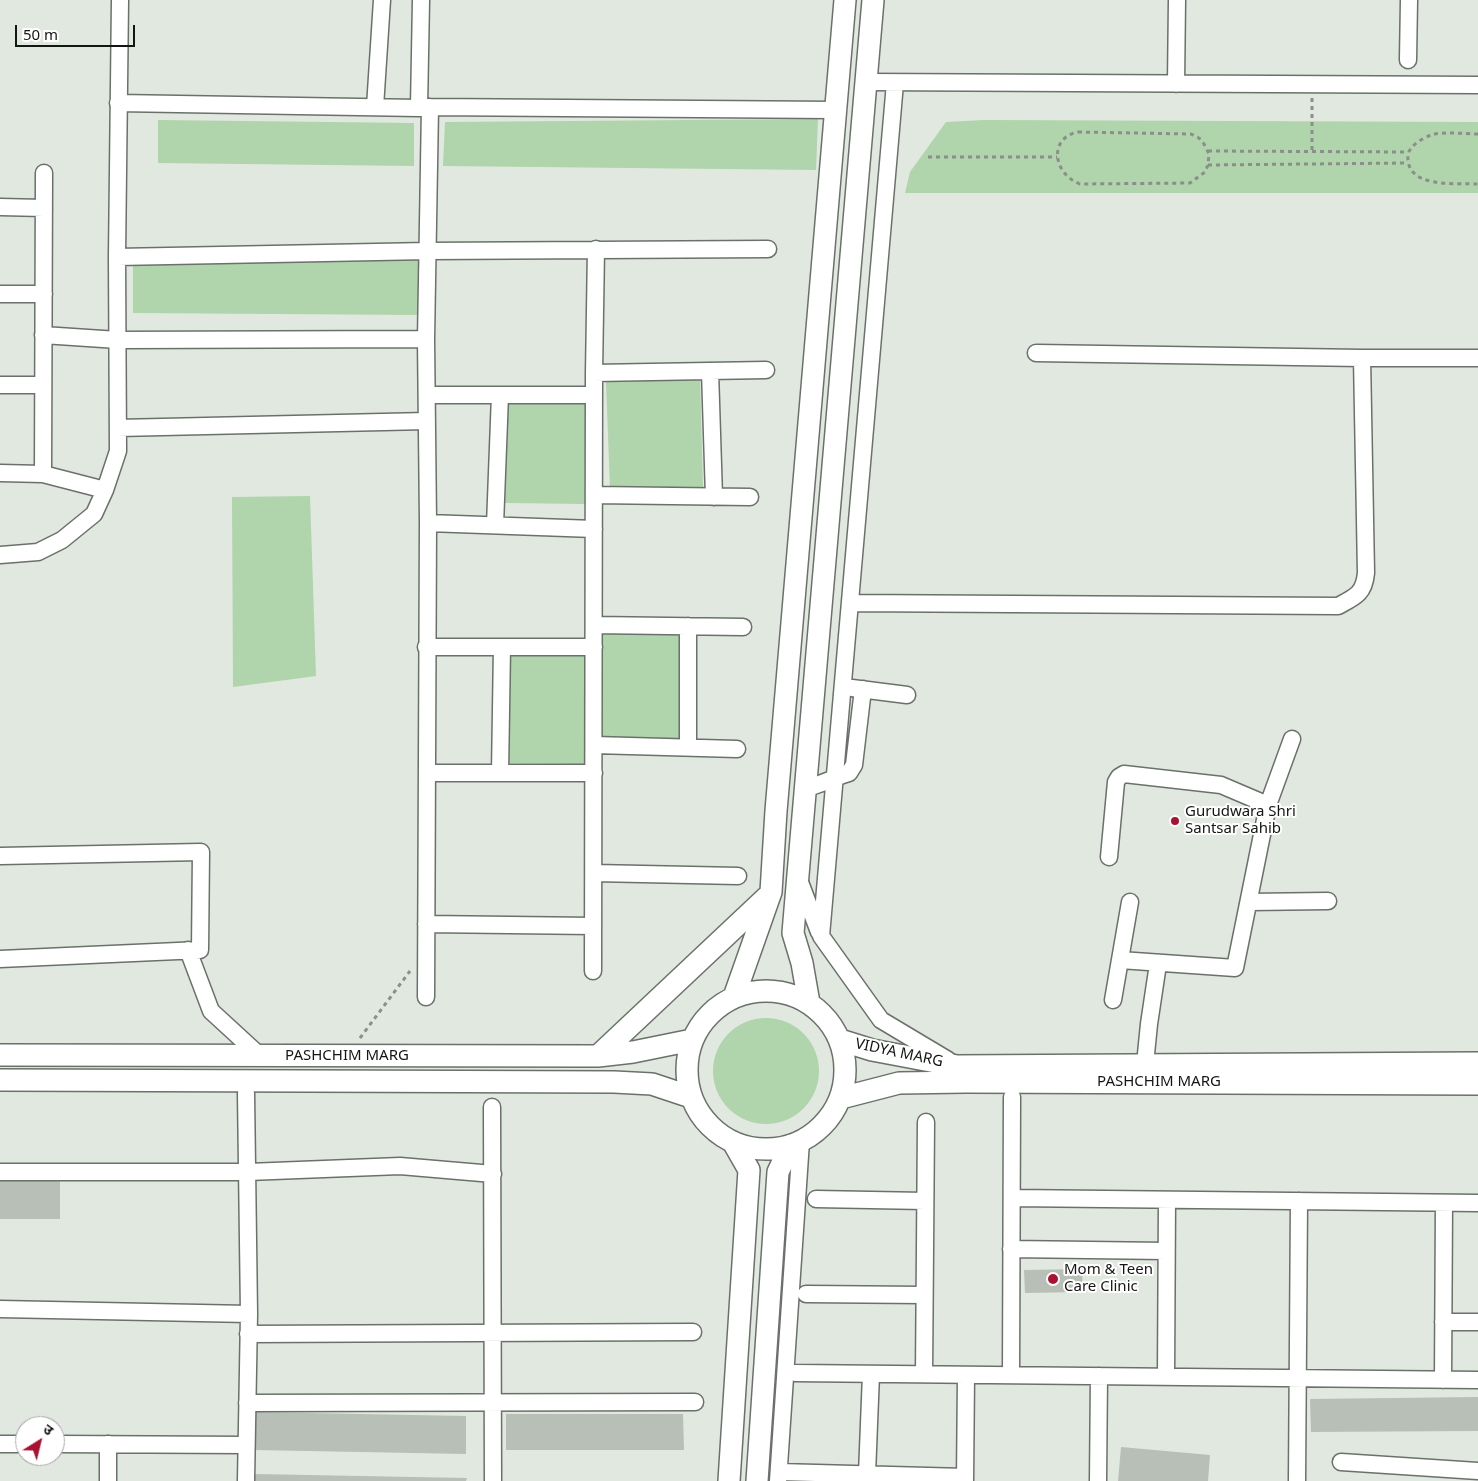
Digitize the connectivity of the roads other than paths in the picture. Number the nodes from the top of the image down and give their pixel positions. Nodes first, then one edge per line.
1 (120, 0) edge
2 (382, 0) edge
3 (422, 0) edge
4 (845, 0) edge
5 (873, 0) edge
6 (1177, 0) edge
7 (1408, 0) edge
8 (1408, 60) dead end
9 (866, 82) junction
10 (895, 83) junction
11 (1176, 84) junction
12 (1478, 85) edge
13 (118, 103) junction
14 (375, 107) junction
15 (424, 107) junction
16 (834, 110) junction
17 (44, 173) dead end
18 (0, 207) edge
19 (44, 208) junction
20 (768, 248) dead end
21 (596, 249) junction
22 (428, 251) junction
23 (117, 257) junction
24 (0, 294) edge
25 (44, 294) junction
26 (44, 335) junction
27 (426, 339) junction
28 (118, 340) junction
29 (1036, 353) dead end
30 (1362, 358) junction
31 (1478, 358) edge
32 (766, 370) dead end
33 (710, 371) junction
34 (594, 373) junction
35 (0, 385) edge
36 (43, 385) junction
37 (427, 395) junction
38 (500, 395) junction
39 (594, 395) junction
40 (427, 421) junction
41 (118, 428) junction
42 (0, 473) edge
43 (43, 474) junction
44 (105, 490) junction
45 (594, 495) junction
46 (714, 497) junction
47 (750, 497) dead end
48 (428, 523) junction
49 (495, 525) junction
50 (594, 529) junction
51 (0, 554) edge
52 (850, 602) junction
53 (594, 625) junction
54 (688, 626) junction
55 (742, 627) dead end
56 (426, 647) junction
57 (502, 647) junction
58 (594, 647) junction
59 (843, 686) junction
60 (863, 689) junction
61 (907, 695) dead end
62 (1292, 739) dead end
63 (594, 744) junction
64 (688, 747) junction
65 (737, 749) dead end
66 (427, 773) junction
67 (500, 773) junction
68 (594, 774) junction
69 (835, 777) junction
70 (806, 788) junction
71 (1268, 805) junction
72 (0, 856) edge
73 (1110, 857) dead end
74 (594, 873) junction
75 (738, 876) dead end
76 (798, 877) junction
77 (771, 892) junction
78 (1328, 901) dead end
79 (1130, 902) dead end
80 (1249, 902) junction
81 (426, 924) junction
82 (594, 926) junction
83 (821, 936) junction
84 (188, 950) junction
85 (0, 959) edge
86 (1120, 960) junction
87 (1158, 964) junction
88 (593, 971) dead end
89 (426, 996) dead end
90 (734, 997) junction
91 (1113, 1000) dead end
92 (809, 1003) junction
93 (692, 1040) junction
94 (840, 1040) junction
95 (0, 1055) edge
96 (260, 1056) junction
97 (598, 1056) junction
98 (1478, 1063) edge
99 (1145, 1064) junction
100 (957, 1066) junction
101 (0, 1080) edge
102 (1478, 1084) edge
103 (246, 1093) dead end
104 (691, 1096) junction
105 (1012, 1096) dead end
106 (841, 1098) junction
107 (492, 1107) dead end
108 (926, 1122) dead end
109 (733, 1142) junction
110 (796, 1143) junction
111 (0, 1172) edge
112 (248, 1172) junction
113 (492, 1174) junction
114 (1012, 1198) junction
115 (816, 1199) dead end
116 (1167, 1200) junction
117 (925, 1201) junction
118 (1299, 1202) junction
119 (1444, 1203) junction
120 (1478, 1203) edge
121 (1011, 1249) junction
122 (1166, 1251) junction
123 (806, 1294) dead end
124 (924, 1295) junction
125 (0, 1309) edge
126 (249, 1314) junction
127 (1443, 1322) junction
128 (1478, 1322) edge
129 (693, 1332) dead end
130 (493, 1333) junction
131 (248, 1334) junction
132 (795, 1373) dead end
133 (871, 1374) junction
134 (924, 1374) junction
135 (966, 1375) junction
136 (1011, 1375) junction
137 (1099, 1376) junction
138 (1166, 1377) junction
139 (1298, 1378) junction
140 (1443, 1380) junction
141 (1478, 1380) edge
142 (493, 1402) junction
143 (695, 1402) dead end
144 (247, 1403) junction
145 (0, 1444) edge
146 (15, 1444) edge
147 (65, 1444) edge
148 (108, 1444) junction
149 (246, 1445) junction
150 (1341, 1462) dead end
151 (1478, 1471) edge
152 (867, 1474) junction
153 (779, 1476) edge
154 (965, 1479) edge
155 (108, 1481) edge
156 (246, 1481) edge
157 (493, 1481) edge
158 (728, 1481) edge
159 (757, 1481) edge
160 (1098, 1481) edge
161 (1297, 1481) edge

1 - 13 street
2 - 14 street
3 - 15 street
4 - 16 main road
5 - 9 main road
6 - 11 street
7 - 8 street
9 - 10 street
9 - 70 main road
10 - 11 street
10 - 52 street
11 - 12 street
13 - 14 street
13 - 23 street
14 - 15 street
15 - 16 street
15 - 22 street
16 - 77 main road
17 - 19 street
18 - 19 street
19 - 25 street
20 - 21 street
21 - 22 street
21 - 34 street
22 - 23 street
22 - 27 street
23 - 28 street
24 - 25 street
25 - 26 street
26 - 28 street
26 - 36 street
27 - 28 street
27 - 37 street
28 - 41 street
29 - 30 street
30 - 31 street
30 - 52 street
32 - 33 street
33 - 34 street
33 - 46 street
34 - 39 street
35 - 36 street
36 - 43 street
37 - 38 street
37 - 40 street
38 - 39 street
38 - 49 street
39 - 45 street
40 - 41 street
40 - 48 street
41 - 44 street
42 - 43 street
43 - 44 street
44 - 51 street
45 - 46 street
45 - 50 street
46 - 47 street
48 - 49 street
48 - 56 street
49 - 50 street
50 - 53 street
52 - 59 street
53 - 54 street
53 - 58 street
54 - 55 street
54 - 64 street
56 - 57 street
56 - 66 street
57 - 58 street
57 - 67 street
58 - 63 street
59 - 60 street
59 - 69 street
60 - 61 street
60 - 69 street
62 - 71 street
63 - 64 street
63 - 68 street
64 - 65 street
66 - 67 street
66 - 81 street
67 - 68 street
68 - 74 street
69 - 70 street
69 - 83 street
70 - 76 main road
71 - 73 street
71 - 80 street
72 - 84 street
74 - 75 street
74 - 82 street
76 - 83 street
76 - 92 main road
77 - 90 main road
77 - 97 main road
78 - 80 street
79 - 86 street
80 - 87 street
81 - 82 street
81 - 89 street
82 - 88 street
83 - 100 street
84 - 85 street
84 - 96 street
86 - 87 street
86 - 91 street
87 - 99 street
90 - 92 main road, VIDYA MARG
90 - 93 main road, VIDYA MARG
92 - 94 main road, VIDYA MARG
93 - 97 main road, PASHCHIM MARG
93 - 104 main road, VIDYA MARG
94 - 100 main road, VIDYA MARG
94 - 106 main road, VIDYA MARG
95 - 96 main road, PASHCHIM MARG
96 - 97 main road, PASHCHIM MARG
98 - 99 main road, PASHCHIM MARG
99 - 100 main road, PASHCHIM MARG
101 - 104 main road, PASHCHIM MARG
102 - 106 main road, PASHCHIM MARG
103 - 112 street
104 - 109 main road, VIDYA MARG
105 - 114 street
106 - 110 main road, VIDYA MARG
107 - 113 street
108 - 117 street
109 - 110 main road, VIDYA MARG
109 - 158 main road
110 - 153 street
110 - 159 main road
111 - 112 street
112 - 113 street
112 - 126 street
113 - 130 street
114 - 116 street
114 - 121 street
115 - 117 street
116 - 118 street
116 - 122 street
117 - 124 street
118 - 119 street
118 - 139 street
119 - 120 street
119 - 127 street
121 - 122 street
121 - 136 street
122 - 138 street
123 - 124 street
124 - 134 street
125 - 126 street
126 - 131 street
127 - 128 street
127 - 140 street
129 - 130 street
130 - 131 street
130 - 142 street
131 - 144 street
132 - 133 street
133 - 134 street
133 - 152 street
134 - 135 street
135 - 136 street
135 - 154 street
136 - 137 street
137 - 138 street
137 - 160 street
138 - 139 street
139 - 140 street
139 - 161 street
140 - 141 street
142 - 143 street
142 - 144 street
142 - 157 street
144 - 149 street
145 - 146 street
147 - 148 street
148 - 149 street
148 - 155 street
149 - 156 street
150 - 151 street
152 - 153 street
152 - 154 street

